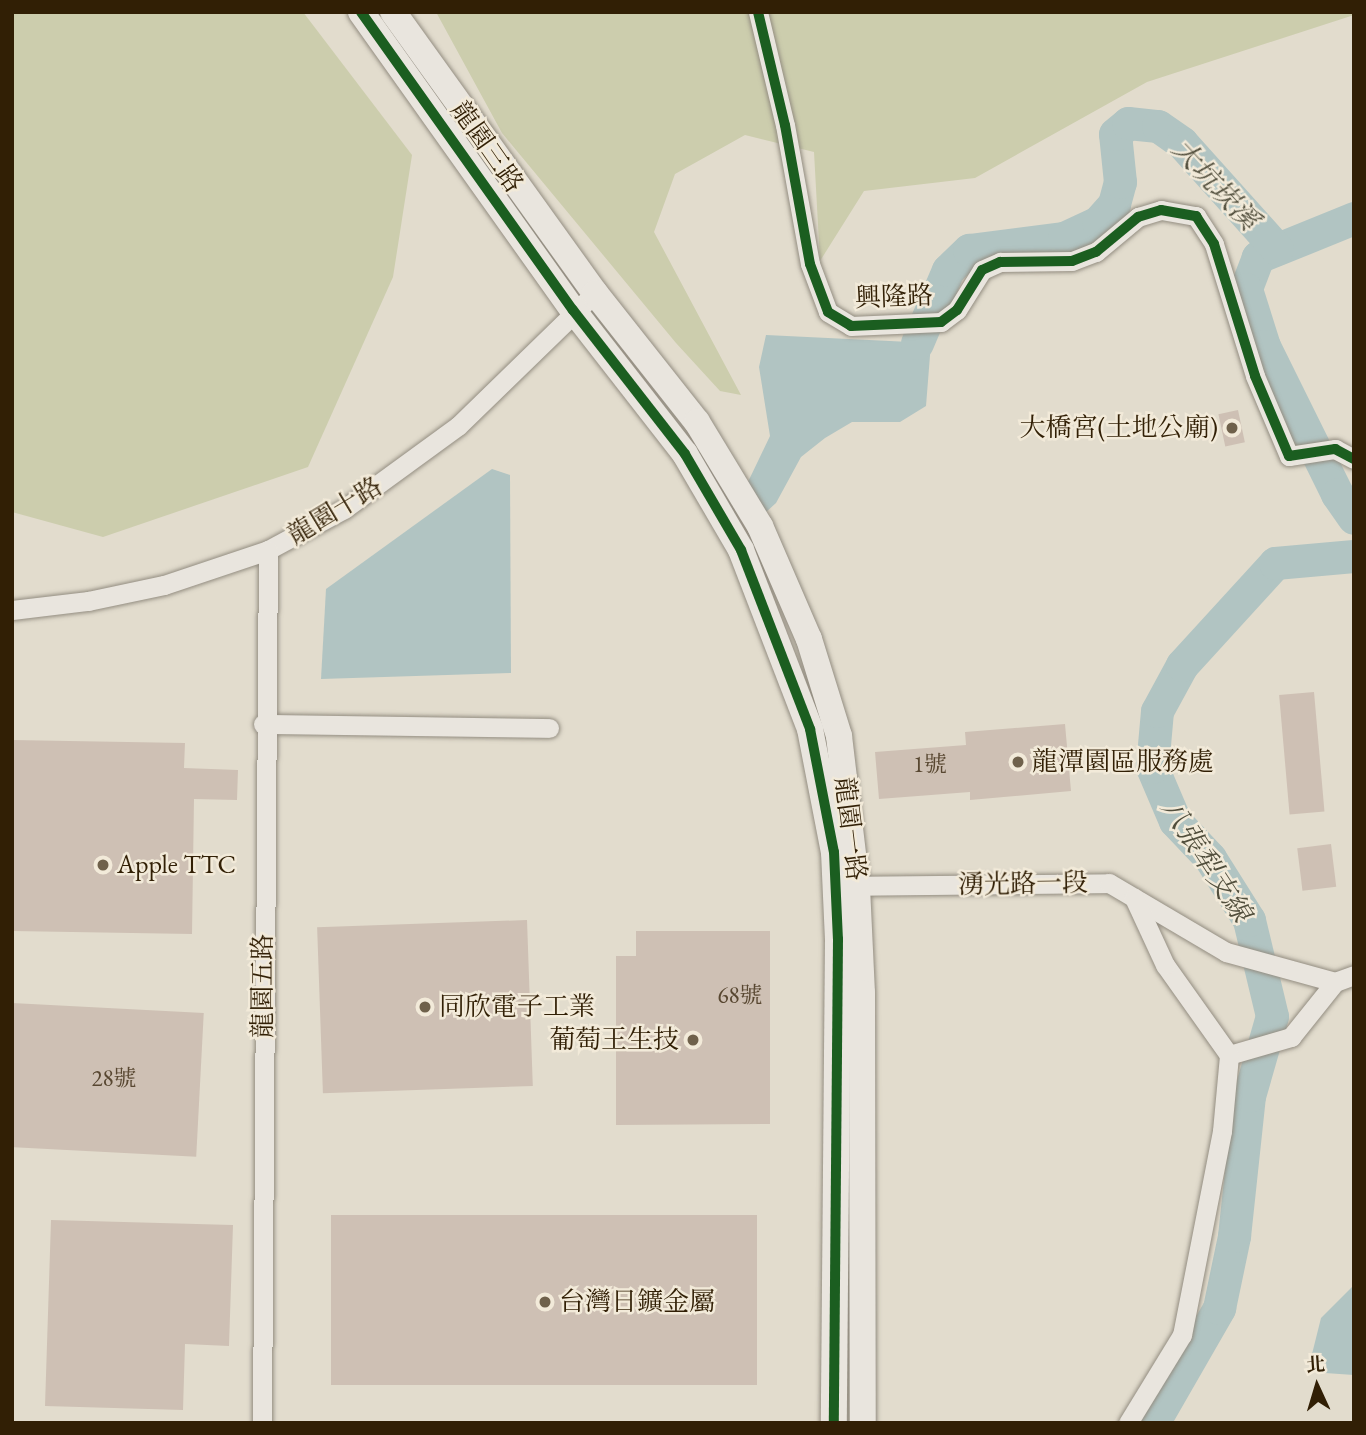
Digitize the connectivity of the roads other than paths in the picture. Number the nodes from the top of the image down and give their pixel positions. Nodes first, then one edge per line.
1 (361, 12) edge
2 (393, 12) edge
3 (758, 12) edge
4 (594, 293) junction
5 (573, 310) junction
6 (1354, 459) edge
7 (268, 550) junction
8 (12, 610) edge
9 (263, 724) junction
10 (549, 728) dead end
11 (846, 886) junction
12 (1134, 898) junction
13 (1344, 978) edge
14 (1228, 1055) junction
15 (262, 1423) edge
16 (834, 1423) edge
17 (863, 1423) edge
18 (1128, 1423) edge

1 - 5 street, 龍園三路
2 - 4 street, 龍園三路
3 - 6 street, 興隆路
4 - 5 street, 龍園十路
4 - 11 street, 龍園一路
5 - 7 street, 龍園十路
5 - 11 street, 龍園一路
7 - 8 street, 龍園十路
7 - 9 street, 龍園五路
9 - 10 street
9 - 15 street, 龍園五路
11 - 12 street, 湧光路一段
11 - 16 street, 龍園一路
11 - 17 street, 龍園一路
12 - 13 street, 湧光路一段
12 - 14 street
13 - 14 street
14 - 18 street

